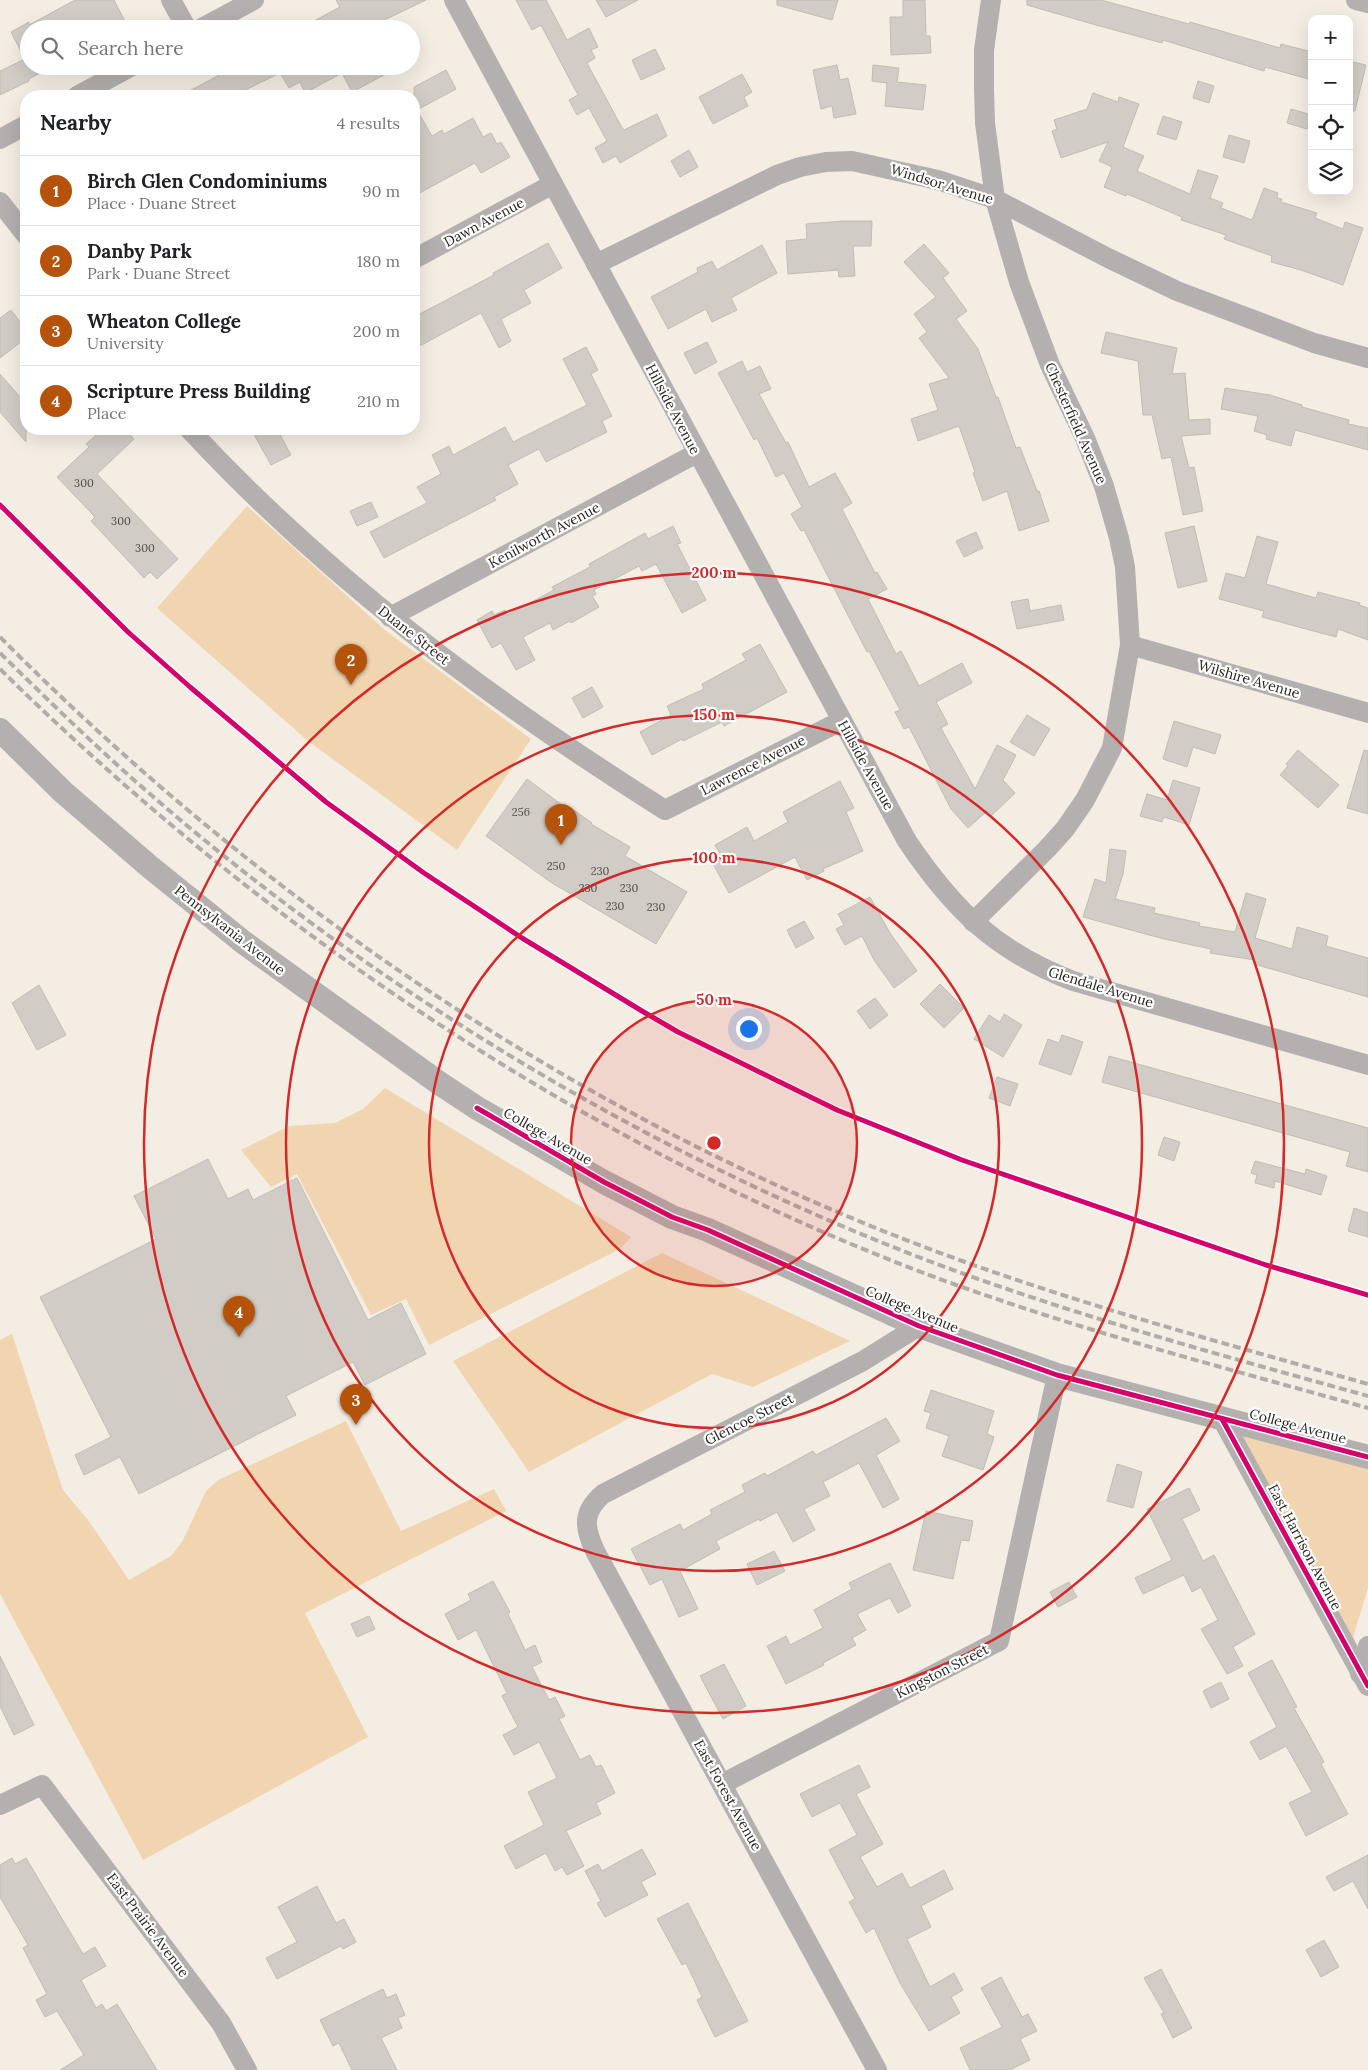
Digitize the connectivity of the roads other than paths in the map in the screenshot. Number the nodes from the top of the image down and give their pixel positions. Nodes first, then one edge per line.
1 (171, 0) edge
2 (254, 0) edge
3 (454, 0) edge
4 (990, 0) edge
5 (1356, 0) edge
6 (1368, 3) edge
7 (182, 20) edge
8 (217, 20) edge
9 (116, 75) edge
10 (89, 90) edge
11 (20, 127) edge
12 (0, 139) edge
13 (553, 184) junction
14 (995, 199) junction
15 (0, 202) edge
16 (20, 227) edge
17 (420, 256) edge
18 (596, 264) junction
19 (1368, 358) edge
20 (195, 435) edge
21 (697, 453) junction
22 (390, 617) junction
23 (1130, 645) junction
24 (1368, 713) edge
25 (842, 721) junction
26 (0, 730) edge
27 (665, 810) joint
28 (894, 816) joint
29 (973, 922) junction
30 (1368, 1064) edge
31 (477, 1108) joint
32 (919, 1326) junction
33 (1057, 1375) junction
34 (1222, 1419) junction
35 (1368, 1457) edge
36 (586, 1518) joint
37 (1368, 1646) edge
38 (1364, 1680) edge
39 (722, 1784) junction
40 (0, 1805) edge
41 (247, 2070) edge
42 (877, 2070) edge

1 - 7 street
2 - 8 street
3 - 13 street, Hillside Avenue
4 - 14 street, Chesterfield Avenue
5 - 6 street
9 - 10 street
11 - 12 street
13 - 17 street, Dawn Avenue
13 - 18 street, Hillside Avenue
14 - 18 street, Windsor Avenue
14 - 19 street, Windsor Avenue
14 - 23 street, Chesterfield Avenue
15 - 16 street
18 - 21 street, Hillside Avenue
20 - 22 street, Duane Street
21 - 22 street, Kenilworth Avenue
21 - 25 street, Hillside Avenue
22 - 27 street, Duane Street
23 - 24 street, Wilshire Avenue
23 - 29 street, Chesterfield Avenue
25 - 27 street, Lawrence Avenue
25 - 28 street, Hillside Avenue
26 - 31 street, Pennsylvania Avenue
28 - 29 street, Glendale Avenue
29 - 30 street, Glendale Avenue
31 - 32 street, College Avenue
32 - 33 street, College Avenue
32 - 36 street, Glencoe Street
33 - 34 street, College Avenue
33 - 39 street, Kingston Street
34 - 35 street, College Avenue
34 - 38 street, East Harrison Avenue
36 - 39 street, East Forest Avenue
37 - 38 street
39 - 42 street, East Forest Avenue
40 - 41 street, East Prairie Avenue

